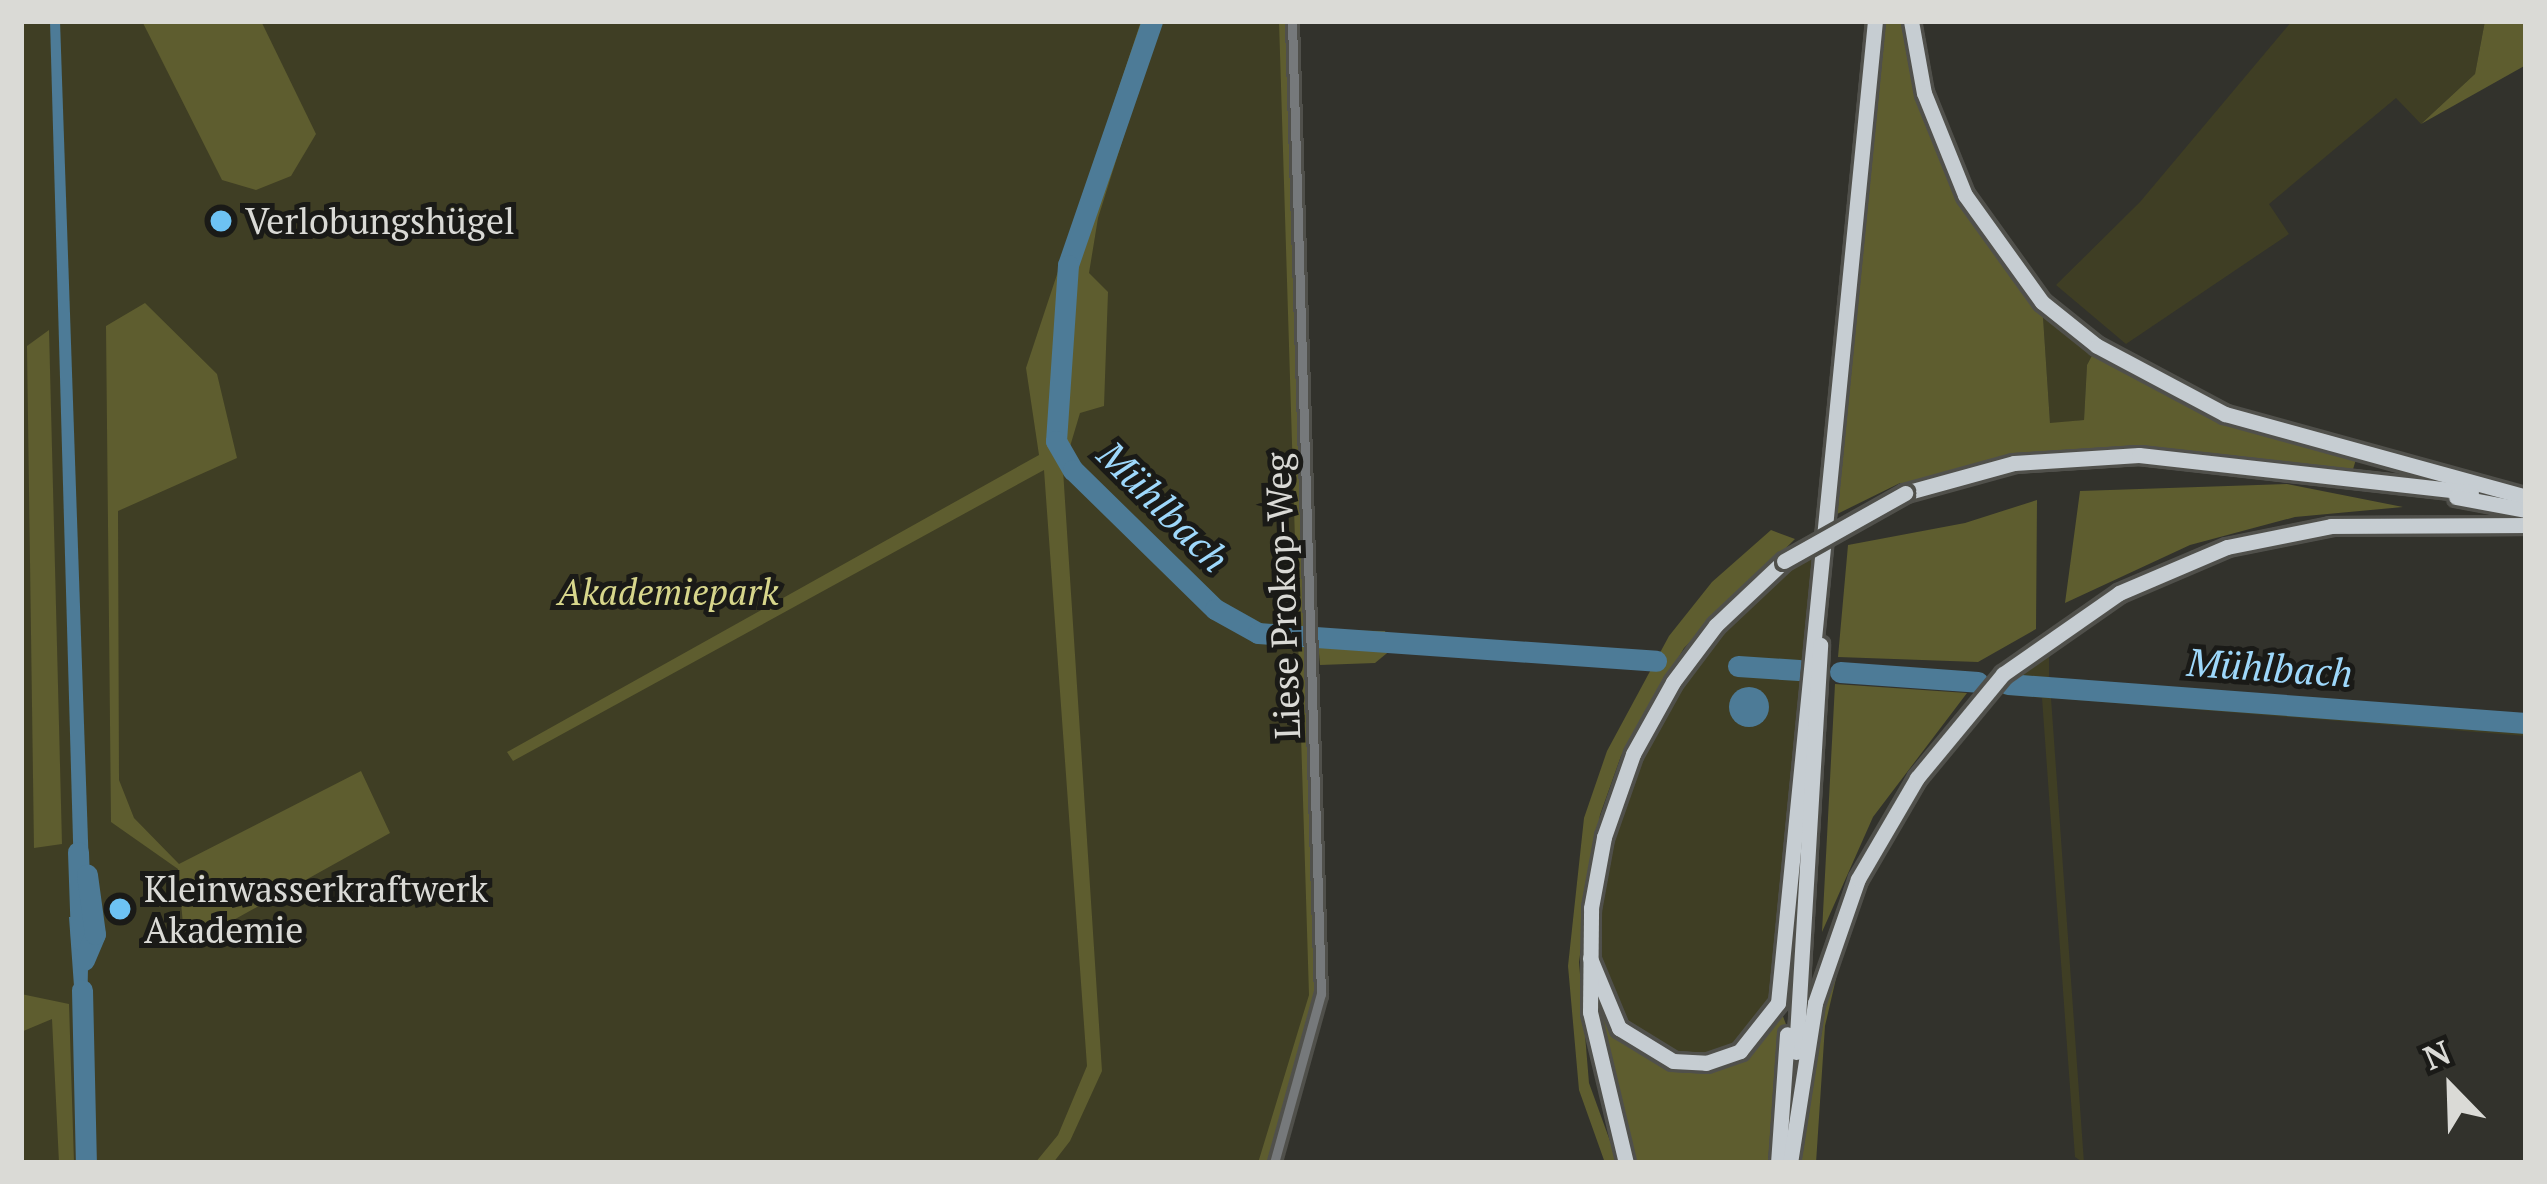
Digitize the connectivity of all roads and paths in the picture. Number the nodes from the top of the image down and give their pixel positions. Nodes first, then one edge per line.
1 (1292, 21) edge
2 (1875, 21) edge
3 (1910, 21) edge
4 (2526, 503) edge
5 (2526, 525) edge
6 (1819, 635) junction
7 (1805, 744) junction
8 (1591, 958) junction
9 (1274, 1163) edge
10 (1626, 1163) edge
11 (1778, 1163) edge
12 (1789, 1163) edge

1 - 9 street, Liese Prokop-Weg
2 - 6 highway
3 - 4 highway
4 - 8 highway, bridge
5 - 12 highway
6 - 7 highway
6 - 12 highway
7 - 8 highway
7 - 11 highway
8 - 10 highway

